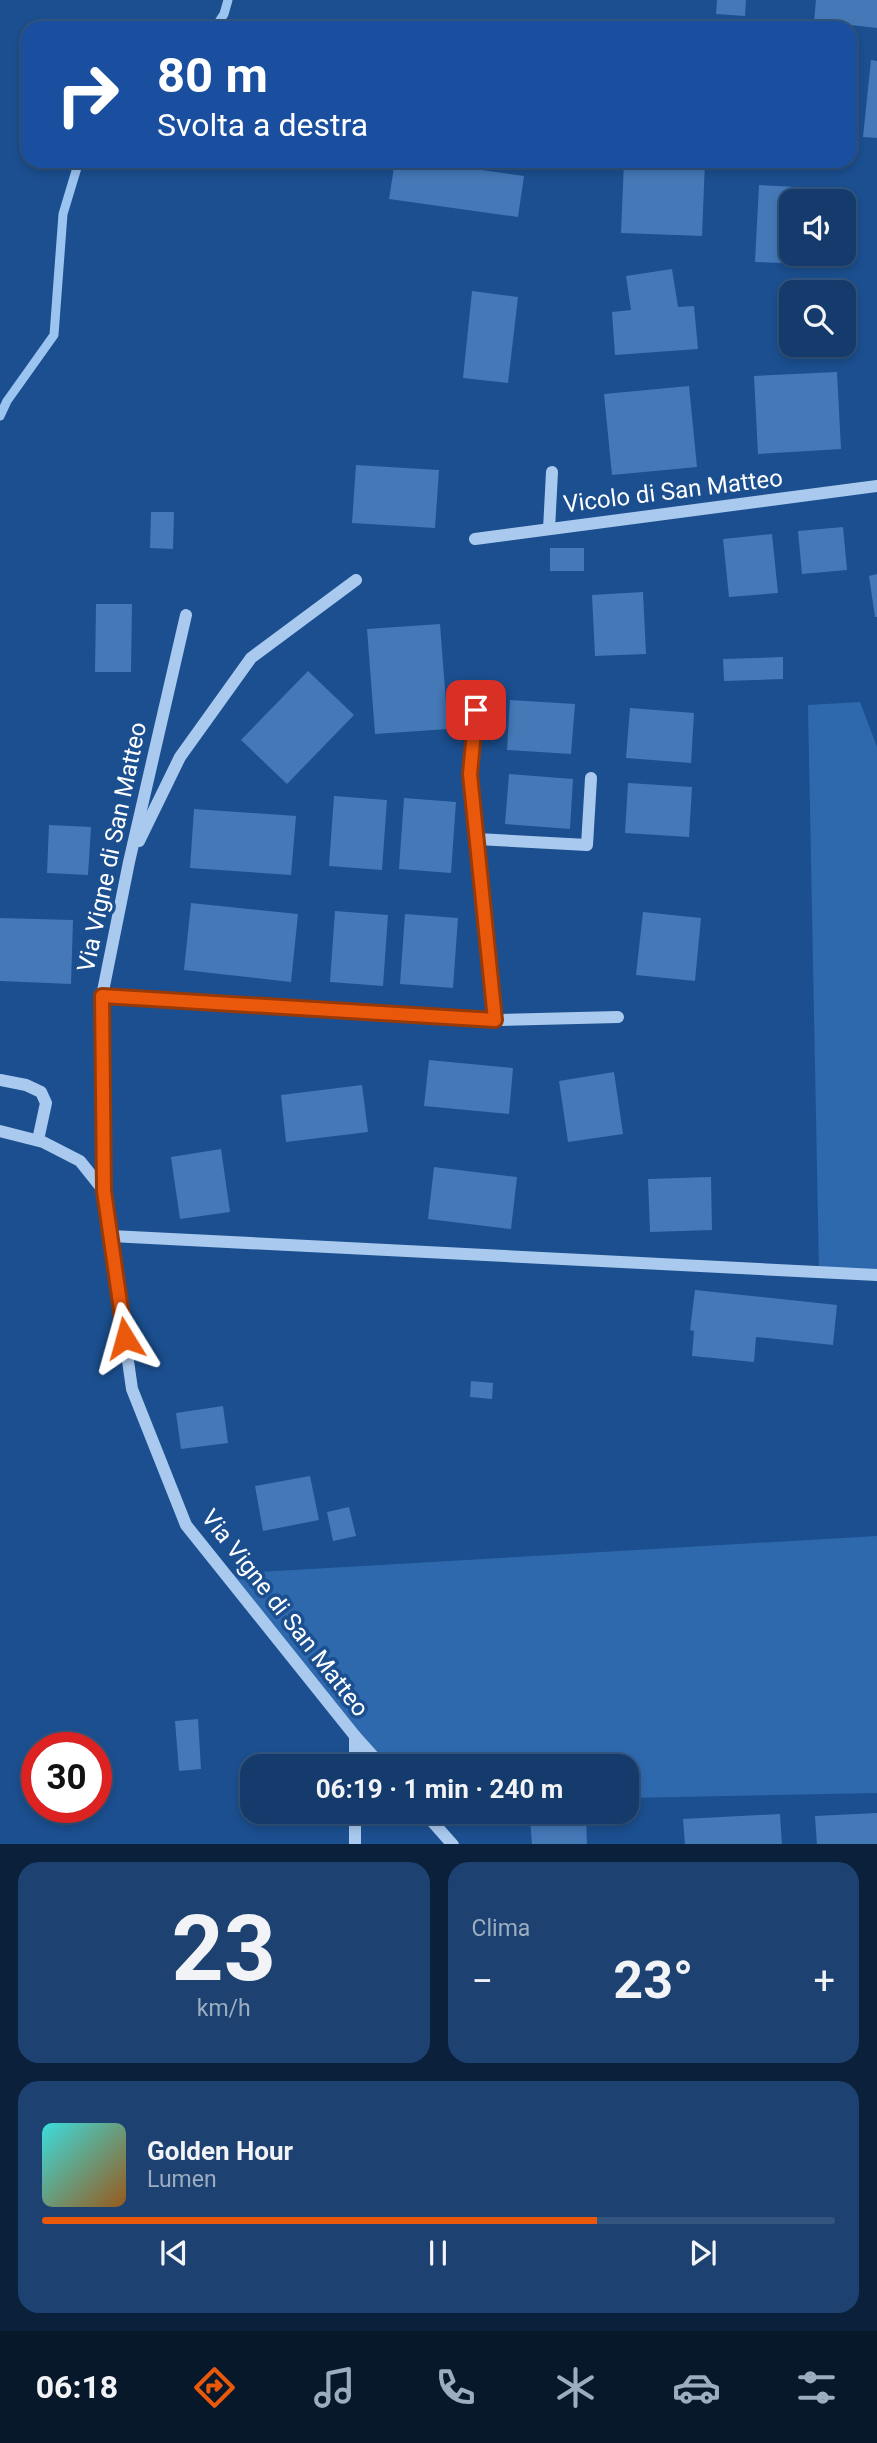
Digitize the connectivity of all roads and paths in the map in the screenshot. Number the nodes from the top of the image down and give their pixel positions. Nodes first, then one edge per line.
1 (552, 472) dead end
2 (877, 486) edge
3 (548, 529) junction
4 (475, 539) dead end
5 (356, 580) dead end
6 (186, 615) dead end
7 (477, 688) dead end
8 (591, 778) dead end
9 (477, 838) junction
10 (129, 862) junction
11 (102, 996) junction
12 (618, 1017) dead end
13 (495, 1020) junction
14 (0, 1080) edge
15 (0, 1131) edge
16 (38, 1140) junction
17 (104, 1191) junction
18 (111, 1236) junction
19 (877, 1275) edge
20 (355, 1737) junction
21 (355, 1754) edge
22 (371, 1754) edge
23 (355, 1824) edge
24 (435, 1824) edge
25 (355, 1844) edge
26 (453, 1844) edge

1 - 3 street
2 - 3 street, Vicolo di San Matteo
3 - 4 street, Vicolo di San Matteo
5 - 10 street
6 - 10 street, Via Vigne di San Matteo
7 - 9 street
8 - 9 street
9 - 13 street
10 - 11 street, Via Vigne di San Matteo
11 - 13 street
11 - 17 street, Via Vigne di San Matteo
12 - 13 street
14 - 16 street
15 - 16 street
16 - 17 street
17 - 18 street, Via Vigne di San Matteo
18 - 19 street
18 - 20 street, Via Vigne di San Matteo
20 - 21 street
20 - 22 street, Via Vigne di San Matteo
23 - 25 street
24 - 26 street

